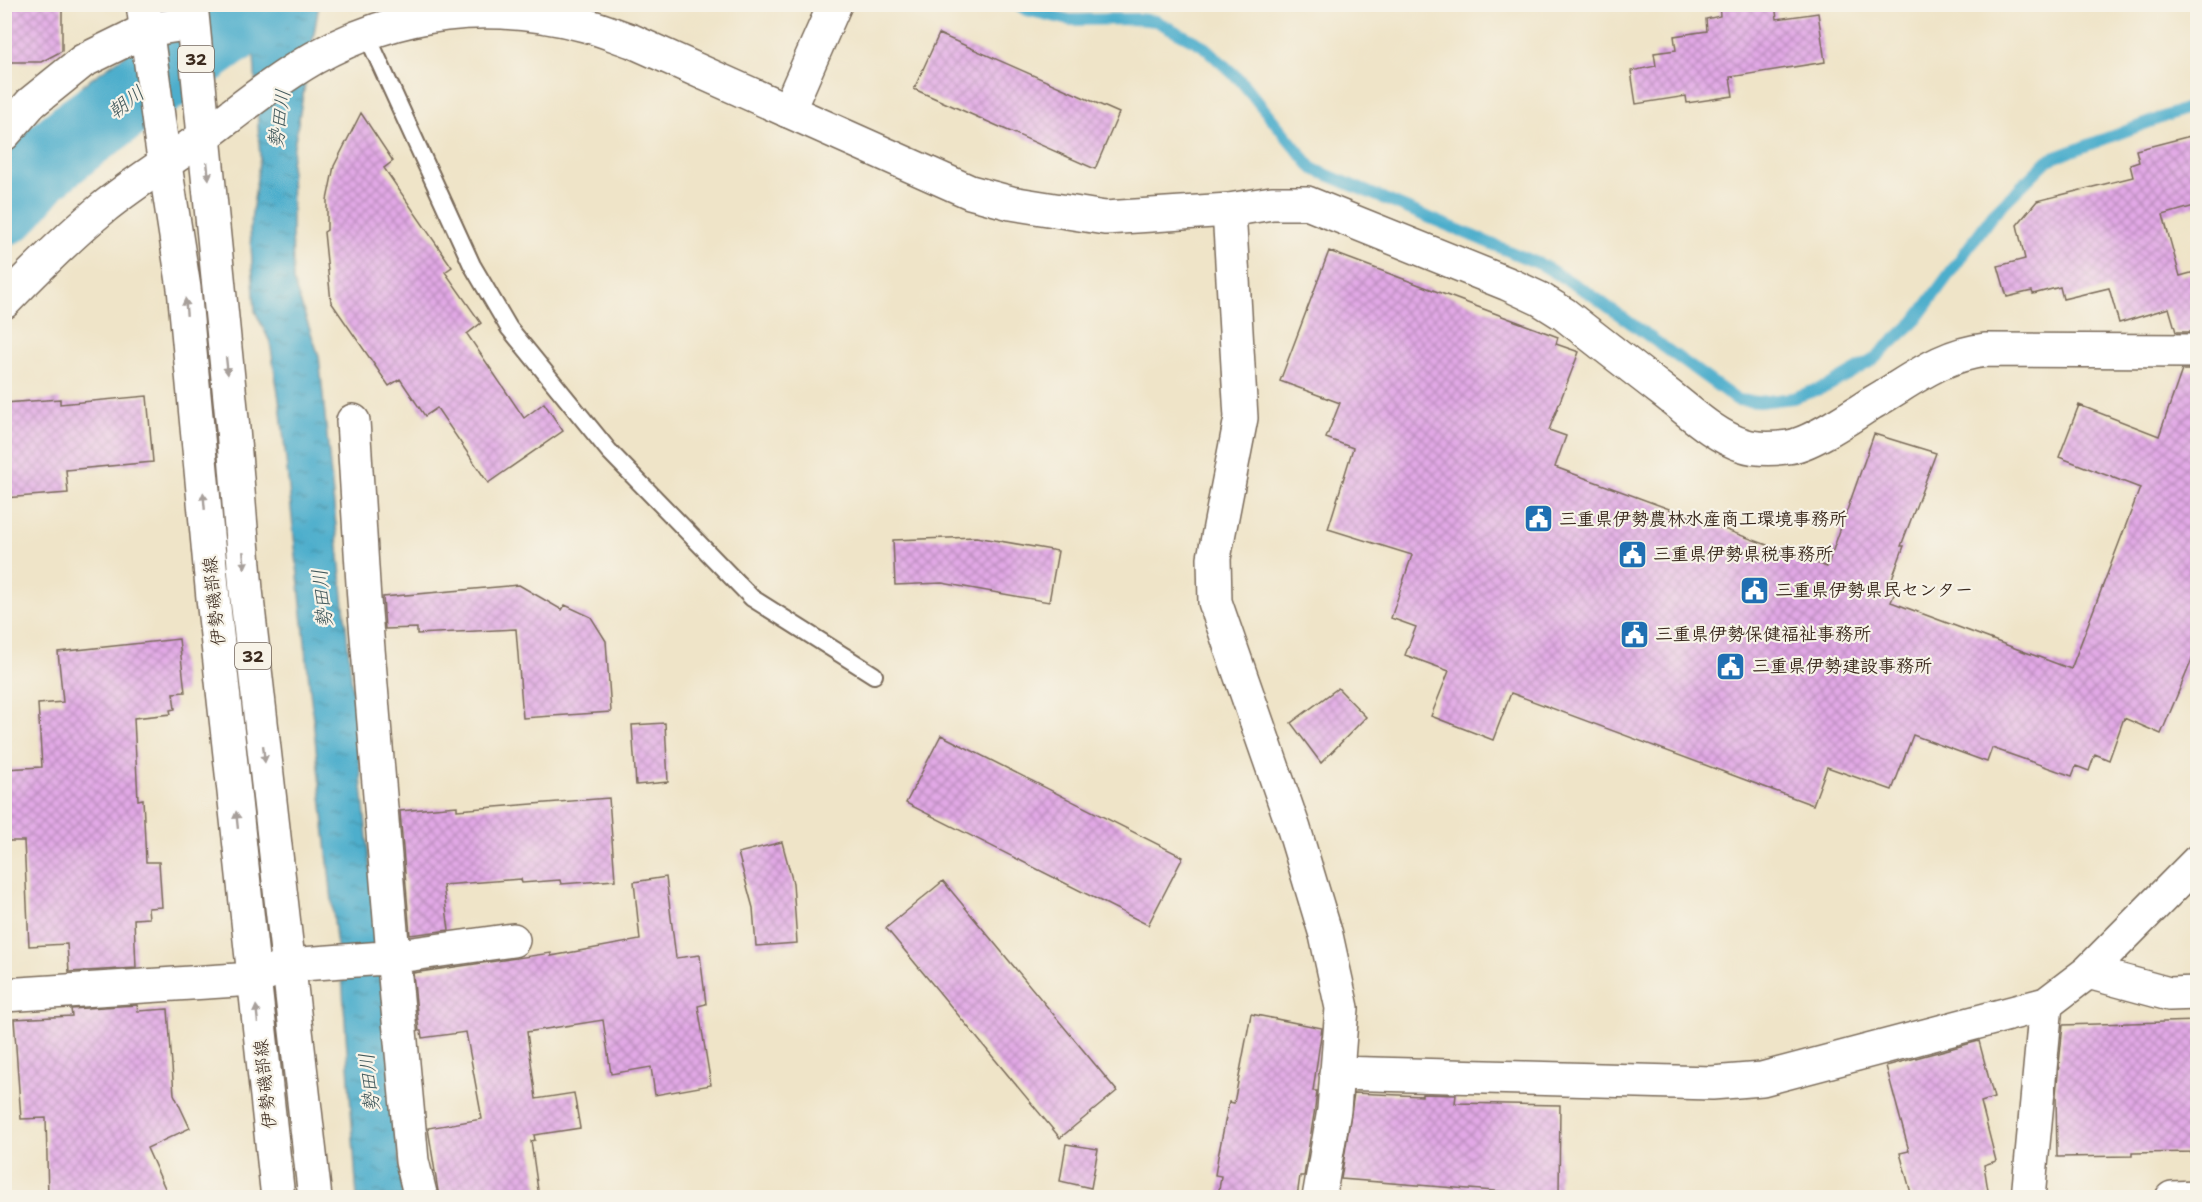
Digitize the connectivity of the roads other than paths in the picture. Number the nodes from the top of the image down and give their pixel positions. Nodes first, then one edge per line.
1 (835, 4) edge
2 (191, 14) edge
3 (144, 16) edge
4 (366, 33) junction
5 (788, 111) junction
6 (203, 125) junction
7 (4, 134) edge
8 (163, 151) junction
9 (1229, 210) junction
10 (4, 302) edge
11 (2198, 351) edge
12 (353, 421) dead end
13 (874, 675) dead end
14 (2198, 861) edge
15 (513, 940) dead end
16 (389, 956) junction
17 (288, 965) junction
18 (2088, 972) junction
19 (254, 979) junction
20 (2198, 993) edge
21 (4, 995) edge
22 (2046, 1004) junction
23 (1336, 1073) junction
24 (278, 1197) edge
25 (315, 1197) edge
26 (421, 1197) edge
27 (1319, 1197) edge
28 (2028, 1197) edge
29 (2172, 1197) edge
30 (2198, 1197) edge

1 - 5 street
2 - 3 street
2 - 6 street, 伊勢磯部線 / 32
3 - 7 street
3 - 8 street, 伊勢磯部線 / 32
4 - 5 street
4 - 6 street
4 - 13 lane
5 - 9 street
6 - 8 street
6 -> 17 street, 伊勢磯部線 / 32
8 - 10 street
19 -> 8 street, 伊勢磯部線 / 32
9 - 11 street
9 - 23 street
12 - 16 street
14 - 18 street
15 - 16 street
16 - 17 street
16 - 26 street
17 - 19 street
17 - 25 street, 伊勢磯部線 / 32
18 - 20 street
18 - 22 street
19 - 21 street
24 -> 19 street, 伊勢磯部線 / 32
22 - 23 street
22 - 28 street
23 - 27 street
29 - 30 street

